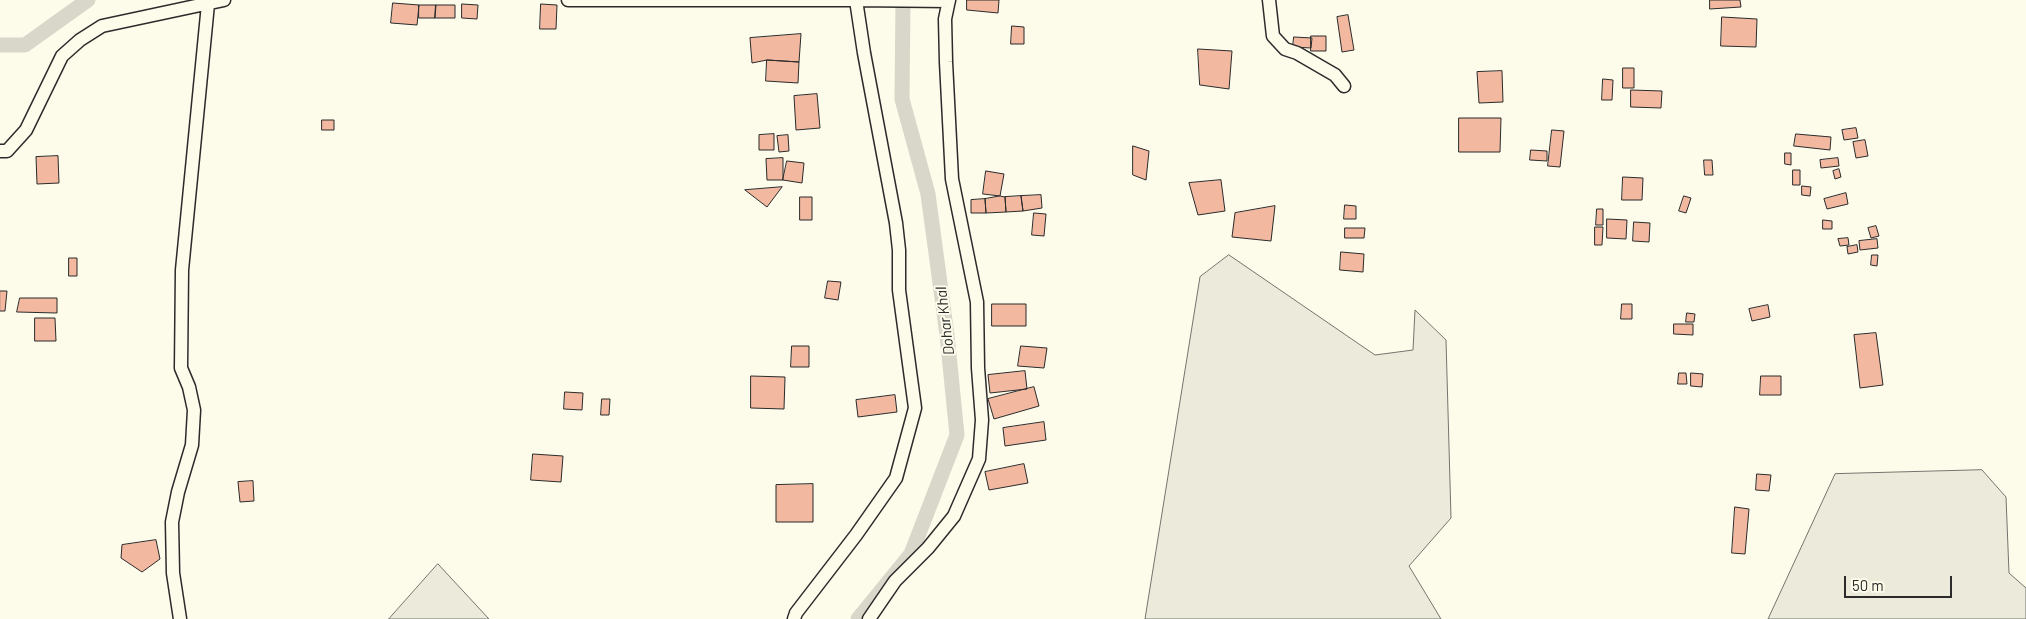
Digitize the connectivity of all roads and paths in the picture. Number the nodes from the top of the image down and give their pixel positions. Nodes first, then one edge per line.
1 (224, 0) edge
2 (568, 0) edge
3 (856, 0) edge
4 (884, 0) edge
5 (931, 0) edge
6 (949, 0) edge
7 (1269, 0) edge
8 (208, 4) junction
9 (1344, 86) dead end
10 (0, 151) edge
11 (180, 619) edge
12 (794, 619) edge
13 (869, 619) edge

1 - 8 street
2 - 3 street
3 - 4 street
3 - 12 street
4 - 5 street
5 - 6 street
6 - 13 street
7 - 9 street
8 - 10 street
8 - 11 street

